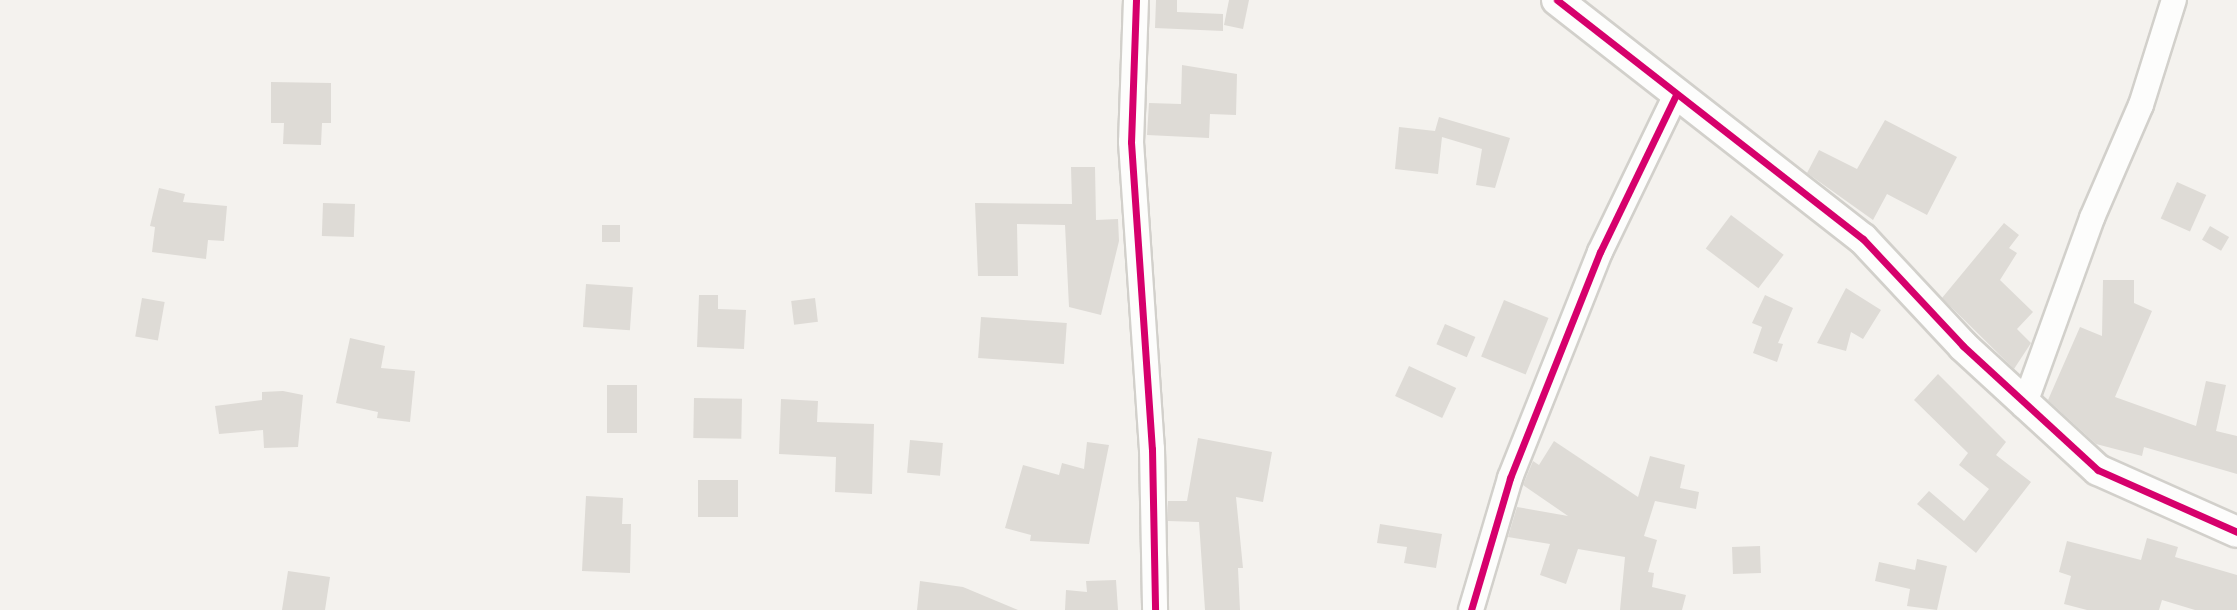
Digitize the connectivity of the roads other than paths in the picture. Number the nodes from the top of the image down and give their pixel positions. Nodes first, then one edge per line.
1 (1136, 0) edge
2 (1557, 0) edge
3 (2174, 0) edge
4 (1676, 95) junction
5 (2024, 406) junction
6 (2237, 532) edge
7 (1155, 610) edge
8 (1471, 610) edge

1 - 7 street
2 - 4 street
3 - 5 street
4 - 5 street
4 - 8 street
5 - 6 street

